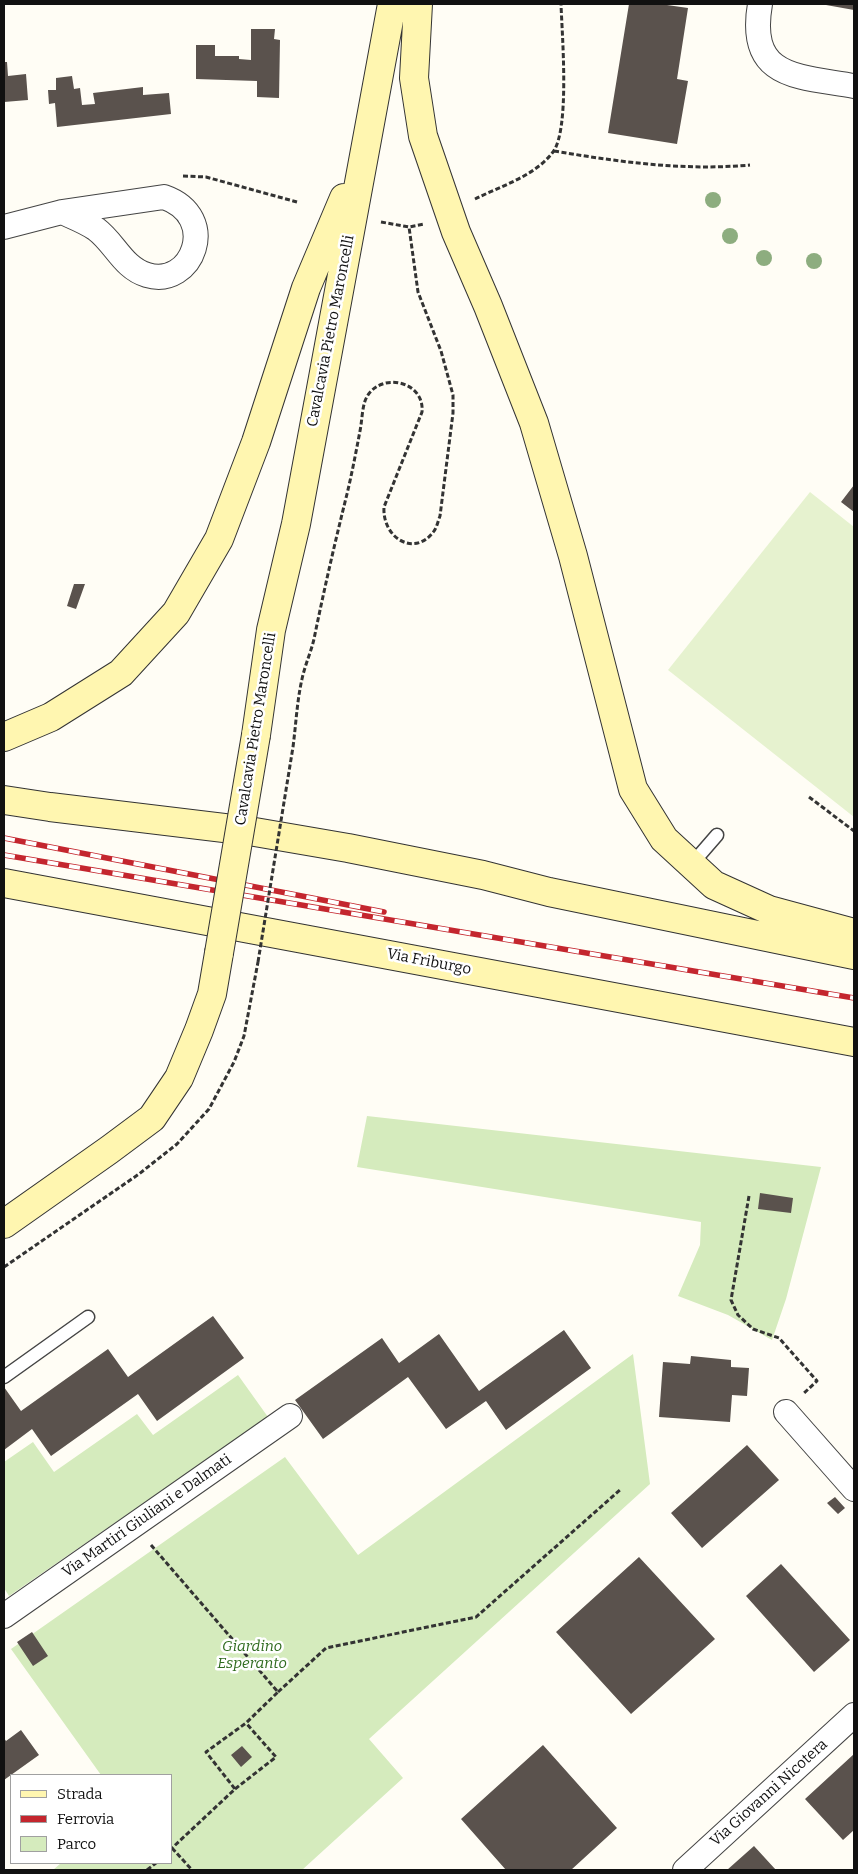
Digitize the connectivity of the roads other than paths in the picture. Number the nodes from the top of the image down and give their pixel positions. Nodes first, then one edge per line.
1 (392, 4) edge
2 (418, 4) edge
3 (760, 4) edge
4 (854, 86) edge
5 (364, 150) junction
6 (62, 212) junction
7 (4, 227) edge
8 (4, 737) edge
9 (4, 800) edge
10 (717, 835) dead end
11 (691, 865) junction
12 (4, 883) edge
13 (854, 933) edge
14 (854, 954) edge
15 (854, 1042) edge
16 (4, 1224) edge
17 (88, 1317) dead end
18 (4, 1377) edge
19 (786, 1412) road end
20 (290, 1416) dead end
21 (854, 1489) edge
22 (4, 1615) edge
23 (854, 1715) edge
24 (685, 1870) edge

1 - 5 main road, Cavalcavia Pietro Maroncelli
2 - 11 main road
3 - 4 street
5 - 8 main road, Cavalcavia Pietro Maroncelli
5 - 16 main road, Cavalcavia Pietro Maroncelli, bridge
6 - 6 street
6 - 7 street
9 - 14 main road
10 - 11 lane
11 - 13 main road
12 - 15 main road, Via Friburgo
17 - 18 lane
19 - 21 street
20 - 22 street, Via Martiri Giuliani e Dalmati
23 - 24 street, Via Giovanni Nicotera

